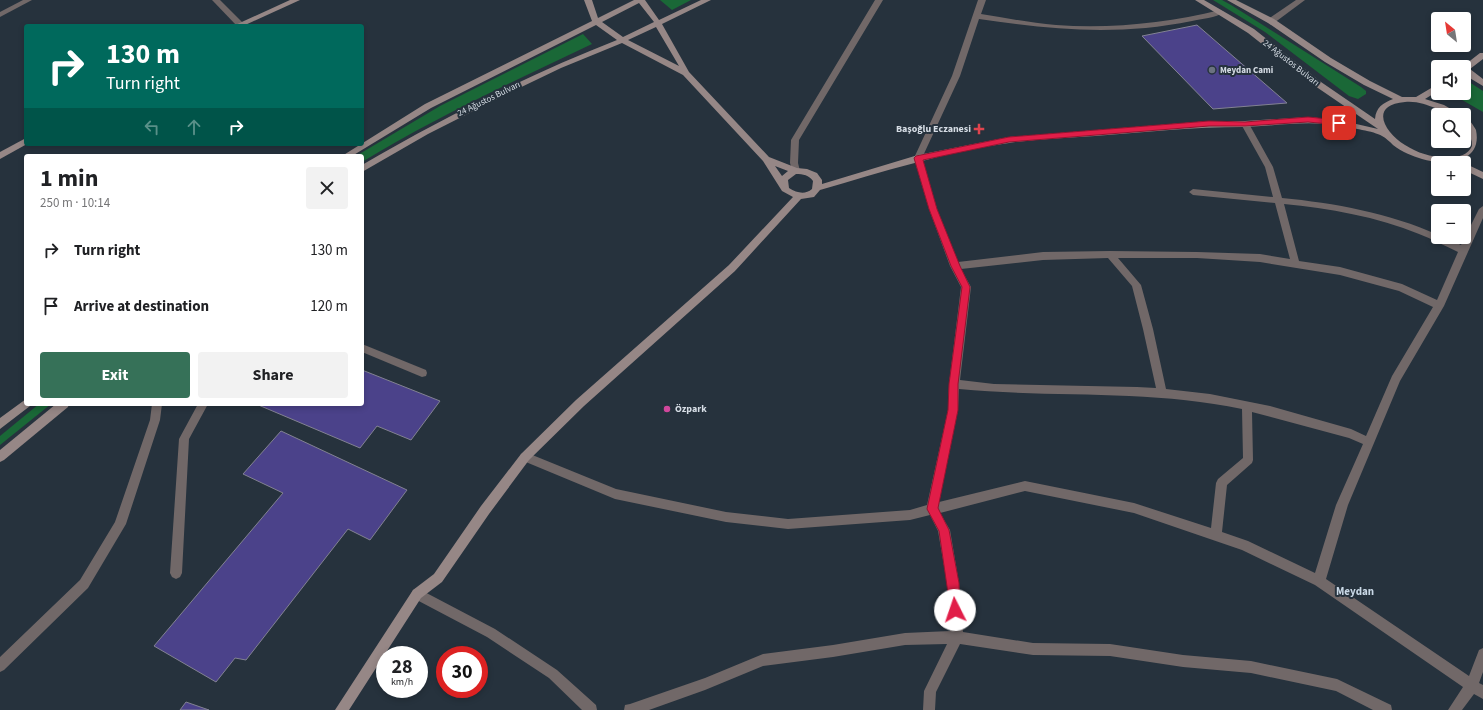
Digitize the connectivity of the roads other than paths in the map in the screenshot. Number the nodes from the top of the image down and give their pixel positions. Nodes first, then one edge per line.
1 (28, 0) edge
2 (216, 0) edge
3 (296, 0) edge
4 (588, 0) edge
5 (640, 0) edge
6 (707, 0) edge
7 (879, 0) edge
8 (982, 0) edge
9 (1198, 0) edge
10 (1231, 0) edge
11 (1301, 0) edge
12 (1220, 12) junction
13 (0, 15) edge
14 (977, 16) junction
15 (596, 21) junction
16 (1271, 21) junction
17 (658, 23) junction
18 (238, 24) edge
19 (241, 24) edge
20 (622, 40) junction
21 (1483, 55) edge
22 (1471, 64) edge
23 (686, 73) junction
24 (1471, 75) edge
25 (1483, 83) edge
26 (1431, 91) edge
27 (1401, 100) junction
28 (1417, 100) junction
29 (1443, 108) edge
30 (1245, 124) junction
31 (1471, 128) edge
32 (1384, 131) junction
33 (24, 142) edge
34 (364, 145) edge
35 (362, 146) edge
36 (1480, 147) edge
37 (349, 154) edge
38 (0, 156) edge
39 (1469, 156) edge
40 (918, 158) junction
41 (1431, 158) edge
42 (766, 159) junction
43 (364, 168) edge
44 (1471, 170) edge
45 (796, 171) junction
46 (1483, 176) edge
47 (783, 184) junction
48 (818, 188) junction
49 (1193, 192) dead end
50 (798, 196) junction
51 (1279, 199) junction
52 (1483, 209) edge
53 (1463, 250) junction
54 (1110, 254) junction
55 (1295, 263) junction
56 (955, 266) junction
57 (1439, 306) junction
58 (364, 349) edge
59 (422, 373) dead end
60 (954, 384) junction
61 (1162, 394) junction
62 (24, 406) edge
63 (62, 406) edge
64 (156, 406) edge
65 (202, 406) edge
66 (1247, 406) junction
67 (0, 424) edge
68 (1369, 442) junction
69 (0, 457) edge
70 (525, 457) junction
71 (932, 509) junction
72 (1216, 535) junction
73 (176, 573) dead end
74 (1319, 581) junction
75 (417, 594) junction
76 (957, 637) junction
77 (1483, 654) edge
78 (0, 666) edge
79 (1472, 686) junction
80 (1483, 693) edge
81 (341, 710) edge
82 (591, 710) edge
83 (630, 710) edge
84 (929, 710) edge
85 (1386, 710) edge
86 (1454, 710) edge

1 - 13 street
2 - 18 street
3 - 19 main road
4 - 15 main road
5 - 15 main road
5 - 17 main road
6 - 17 main road
7 - 45 street
8 - 14 street
9 - 12 main road, 24 Ağustos Bulvarı
10 - 16 main road
11 - 16 street
12 - 14 street
12 - 32 main road, 24 Ağustos Bulvarı
14 - 40 street
15 - 20 main road
15 - 34 main road
16 - 27 main road
17 - 20 main road, 24 Ağustos Bulvarı
17 - 23 main road
20 - 23 main road
20 - 43 main road, 24 Ağustos Bulvarı
21 - 22 main road
23 - 42 main road
24 - 25 main road
26 - 28 main road
27 - 28 main road
27 - 32 main road
28 - 29 main road
30 - 32 main road
30 - 40 main road
30 - 51 street
31 - 36 main road
32 - 41 main road, 24 Ağustos Bulvarı
33 - 38 main road
35 - 37 main road
36 - 39 main road
40 - 48 main road
40 - 56 street
42 - 45 main road
42 - 47 main road
44 - 46 main road
45 - 47 main road
45 - 48 main road
47 - 50 main road
48 - 50 main road
49 - 51 street
50 - 70 main road
51 - 53 street
51 - 55 street
52 - 53 street
53 - 57 street
54 - 55 street
54 - 56 street
54 - 61 street
55 - 57 street
56 - 60 street
57 - 68 street
58 - 59 street
60 - 61 street
60 - 71 street
61 - 66 street
62 - 67 main road
63 - 69 main road
64 - 78 street
65 - 73 street
66 - 68 street
66 - 72 street
68 - 74 street
70 - 71 street
70 - 75 main road
71 - 72 street
71 - 76 street
72 - 74 street
74 - 79 street
75 - 81 main road
75 - 82 street
76 - 83 street
76 - 84 street
76 - 85 street
77 - 79 street
79 - 80 street
79 - 86 street

